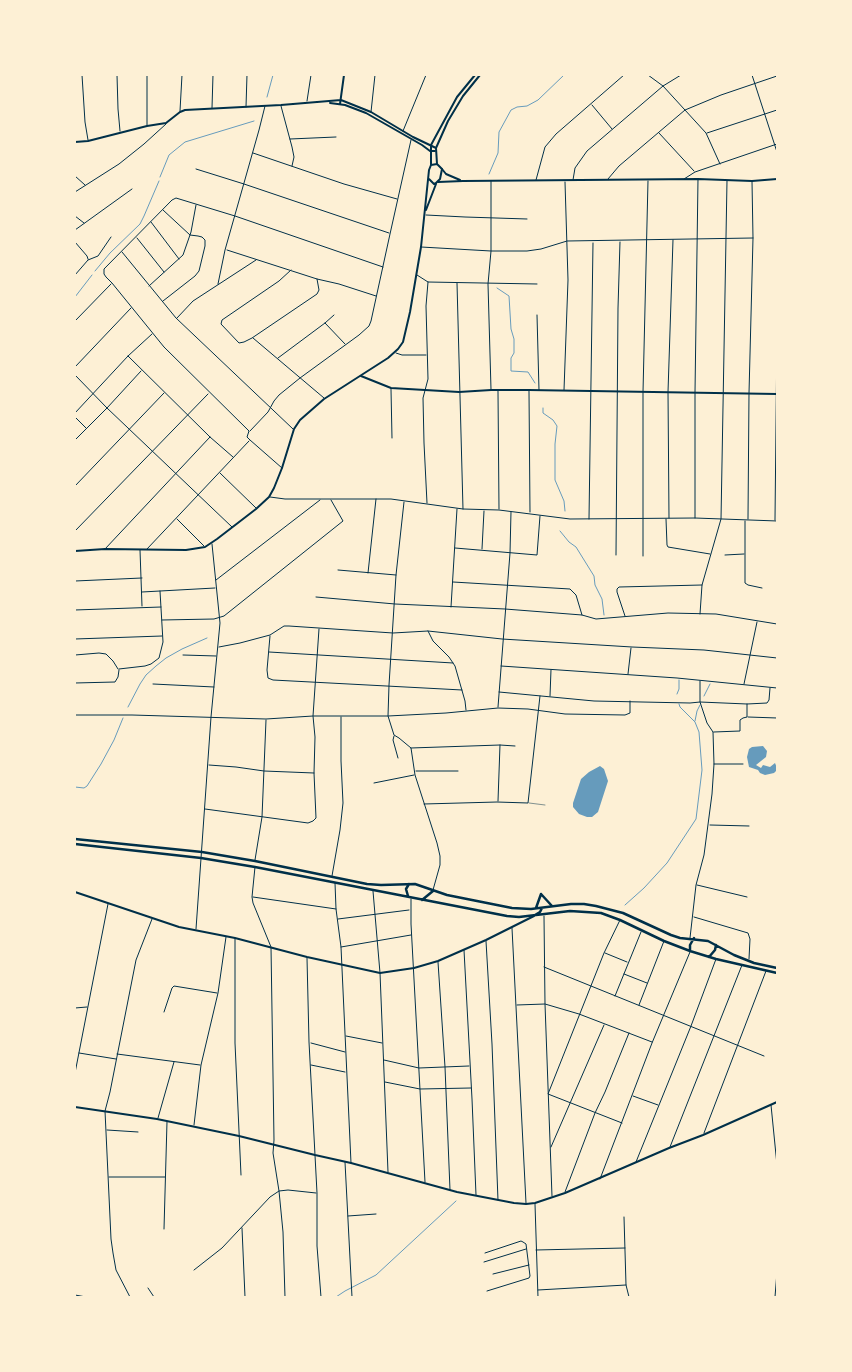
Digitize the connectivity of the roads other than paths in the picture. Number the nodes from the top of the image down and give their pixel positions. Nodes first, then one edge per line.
1 (82, 75) edge
2 (117, 75) edge
3 (147, 75) edge
4 (182, 75) edge
5 (213, 75) edge
6 (247, 75) edge
7 (311, 75) edge
8 (344, 75) edge
9 (375, 75) edge
10 (426, 75) edge
11 (475, 75) edge
12 (480, 75) edge
13 (624, 75) edge
14 (648, 75) edge
15 (681, 75) edge
16 (752, 75) edge
17 (777, 76) edge
18 (755, 83) junction
19 (663, 86) junction
20 (342, 92) junction
21 (341, 100) junction
22 (325, 102) junction
23 (307, 103) junction
24 (340, 104) junction
25 (351, 104) junction
26 (591, 104) junction
27 (281, 105) junction
28 (265, 106) junction
29 (246, 107) junction
30 (212, 109) junction
31 (685, 110) junction
32 (777, 110) edge
33 (180, 112) junction
34 (371, 112) junction
35 (765, 114) junction
36 (166, 123) junction
37 (147, 126) junction
38 (612, 129) junction
39 (120, 132) junction
40 (402, 132) junction
41 (659, 132) junction
42 (706, 133) junction
43 (336, 137) dead end
44 (290, 139) junction
45 (412, 139) junction
46 (88, 141) junction
47 (75, 142) edge
48 (431, 145) junction
49 (776, 145) edge
50 (436, 150) junction
51 (430, 151) junction
52 (777, 152) edge
53 (253, 153) junction
54 (431, 164) junction
55 (437, 164) junction
56 (720, 164) junction
57 (292, 167) junction
58 (196, 169) dead end
59 (442, 169) junction
60 (695, 172) junction
61 (75, 176) edge
62 (777, 179) edge
63 (429, 180) junction
64 (535, 180) junction
65 (565, 180) junction
66 (573, 180) junction
67 (607, 180) junction
68 (648, 180) junction
69 (683, 180) junction
70 (698, 180) junction
71 (727, 180) junction
72 (752, 180) junction
73 (463, 181) junction
74 (491, 181) junction
75 (437, 183) junction
76 (244, 184) junction
77 (85, 185) junction
78 (132, 189) dead end
79 (75, 192) edge
80 (398, 200) junction
81 (196, 204) junction
82 (163, 209) junction
83 (425, 215) junction
84 (75, 216) edge
85 (234, 216) junction
86 (491, 217) junction
87 (527, 218) dead end
88 (151, 222) junction
89 (84, 223) junction
90 (75, 230) edge
91 (390, 234) junction
92 (190, 235) junction
93 (111, 237) dead end
94 (136, 237) junction
95 (726, 238) junction
96 (753, 238) junction
97 (673, 239) junction
98 (698, 239) junction
99 (646, 240) junction
100 (567, 241) junction
101 (620, 241) junction
102 (75, 242) edge
103 (593, 242) junction
104 (421, 247) junction
105 (225, 250) junction
106 (491, 251) junction
107 (122, 252) junction
108 (179, 259) junction
109 (256, 259) junction
110 (88, 260) junction
111 (383, 267) junction
112 (291, 270) junction
113 (164, 273) junction
114 (75, 275) edge
115 (416, 275) junction
116 (317, 278) junction
117 (428, 282) junction
118 (112, 283) junction
119 (456, 283) junction
120 (218, 284) junction
121 (488, 284) junction
122 (537, 284) dead end
123 (149, 286) junction
124 (376, 297) junction
125 (162, 302) junction
126 (131, 308) junction
127 (334, 315) dead end
128 (538, 315) dead end
129 (176, 318) junction
130 (75, 321) edge
131 (325, 323) junction
132 (777, 331) edge
133 (152, 333) junction
134 (252, 338) junction
135 (346, 344) junction
136 (395, 353) junction
137 (427, 355) junction
138 (128, 356) junction
139 (277, 358) junction
140 (75, 367) edge
141 (142, 370) junction
142 (75, 375) edge
143 (361, 376) junction
144 (300, 378) junction
145 (391, 388) junction
146 (426, 390) junction
147 (491, 390) junction
148 (498, 390) junction
149 (528, 390) junction
150 (539, 390) junction
151 (564, 391) junction
152 (590, 391) junction
153 (459, 392) junction
154 (617, 392) junction
155 (643, 392) junction
156 (668, 392) junction
157 (695, 392) junction
158 (164, 393) junction
159 (209, 393) junction
160 (722, 393) junction
161 (748, 393) junction
162 (93, 394) junction
163 (776, 394) edge
164 (324, 399) junction
165 (271, 406) junction
166 (107, 408) junction
167 (75, 412) edge
168 (188, 415) junction
169 (75, 417) edge
170 (86, 428) junction
171 (294, 429) junction
172 (130, 430) junction
173 (249, 432) junction
174 (210, 437) junction
175 (392, 438) dead end
176 (75, 440) edge
177 (250, 440) junction
178 (153, 452) junction
179 (233, 458) junction
180 (282, 468) junction
181 (220, 473) junction
182 (175, 474) junction
183 (75, 486) edge
184 (197, 495) junction
185 (269, 496) junction
186 (376, 498) junction
187 (330, 499) junction
188 (321, 500) junction
189 (404, 501) junction
190 (427, 504) junction
191 (256, 508) junction
192 (457, 508) junction
193 (464, 509) junction
194 (484, 510) junction
195 (499, 510) junction
196 (511, 511) junction
197 (530, 513) junction
198 (540, 515) junction
199 (176, 518) junction
200 (642, 518) junction
201 (666, 518) junction
202 (695, 518) junction
203 (589, 519) junction
204 (616, 519) junction
205 (669, 519) junction
206 (721, 519) junction
207 (744, 520) junction
208 (748, 520) junction
209 (776, 521) edge
210 (232, 528) junction
211 (75, 531) edge
212 (212, 544) junction
213 (205, 546) junction
214 (140, 548) junction
215 (455, 548) junction
216 (105, 549) junction
217 (147, 549) junction
218 (75, 551) edge
219 (482, 551) junction
220 (510, 553) junction
221 (711, 554) junction
222 (744, 554) junction
223 (616, 555) dead end
224 (643, 556) dead end
225 (725, 556) dead end
226 (338, 570) dead end
227 (368, 572) junction
228 (396, 575) junction
229 (142, 578) junction
230 (216, 580) junction
231 (75, 581) edge
232 (453, 582) junction
233 (508, 584) junction
234 (702, 586) junction
235 (216, 588) junction
236 (762, 588) dead end
237 (160, 591) junction
238 (142, 592) junction
239 (316, 596) dead end
240 (395, 604) junction
241 (142, 607) junction
242 (451, 607) junction
243 (161, 608) junction
244 (505, 609) junction
245 (75, 610) edge
246 (700, 614) junction
247 (582, 615) junction
248 (626, 617) junction
249 (220, 618) junction
250 (162, 620) junction
251 (758, 620) junction
252 (777, 624) edge
253 (319, 628) junction
254 (428, 631) junction
255 (393, 633) junction
256 (270, 635) junction
257 (162, 636) junction
258 (75, 639) edge
259 (502, 639) junction
260 (218, 647) junction
261 (632, 647) junction
262 (269, 652) junction
263 (750, 654) junction
264 (75, 655) edge
265 (183, 655) dead end
266 (318, 655) junction
267 (217, 656) junction
268 (777, 658) edge
269 (391, 660) junction
270 (453, 663) junction
271 (501, 666) junction
272 (119, 669) junction
273 (552, 669) junction
274 (628, 674) junction
275 (700, 680) junction
276 (315, 682) junction
277 (75, 683) edge
278 (153, 684) dead end
279 (744, 684) junction
280 (389, 686) junction
281 (214, 687) junction
282 (770, 688) junction
283 (777, 688) edge
284 (462, 690) junction
285 (499, 692) junction
286 (540, 695) junction
287 (550, 697) junction
288 (630, 701) junction
289 (700, 702) junction
290 (747, 704) junction
291 (498, 708) junction
292 (466, 711) junction
293 (539, 711) junction
294 (75, 715) edge
295 (313, 716) junction
296 (388, 716) junction
297 (211, 717) junction
298 (341, 717) junction
299 (747, 717) junction
300 (777, 718) edge
301 (266, 719) junction
302 (713, 732) junction
303 (394, 735) junction
304 (500, 744) junction
305 (515, 746) dead end
306 (411, 748) junction
307 (398, 758) dead end
308 (714, 764) junction
309 (743, 764) dead end
310 (208, 765) junction
311 (264, 771) junction
312 (414, 771) junction
313 (458, 771) dead end
314 (314, 773) junction
315 (415, 775) junction
316 (374, 783) dead end
317 (498, 802) junction
318 (528, 803) junction
319 (424, 804) junction
320 (545, 805) dead end
321 (205, 809) junction
322 (262, 817) junction
323 (708, 824) junction
324 (749, 826) dead end
325 (75, 838) edge
326 (75, 844) edge
327 (202, 852) junction
328 (202, 858) junction
329 (255, 861) junction
330 (255, 867) junction
331 (332, 877) junction
332 (335, 882) junction
333 (409, 884) junction
334 (696, 885) junction
335 (372, 890) junction
336 (433, 890) junction
337 (75, 892) edge
338 (252, 897) junction
339 (410, 897) junction
340 (747, 897) dead end
341 (422, 900) junction
342 (108, 903) junction
343 (553, 906) junction
344 (536, 908) junction
345 (542, 908) junction
346 (336, 909) junction
347 (410, 910) junction
348 (375, 915) junction
349 (544, 915) junction
350 (534, 916) junction
351 (693, 917) junction
352 (152, 918) junction
353 (338, 919) junction
354 (620, 920) junction
355 (512, 928) junction
356 (196, 930) junction
357 (642, 930) junction
358 (412, 935) junction
359 (226, 936) junction
360 (235, 938) junction
361 (692, 938) junction
362 (486, 940) junction
363 (377, 941) junction
364 (664, 941) junction
365 (716, 944) junction
366 (341, 946) junction
367 (271, 947) junction
368 (464, 950) junction
369 (690, 951) junction
370 (604, 953) junction
371 (307, 957) junction
372 (709, 957) junction
373 (716, 959) junction
374 (438, 961) junction
375 (749, 961) junction
376 (628, 962) junction
377 (342, 965) junction
378 (742, 965) junction
379 (544, 966) junction
380 (414, 968) junction
381 (777, 968) edge
382 (766, 970) junction
383 (380, 973) junction
384 (777, 973) edge
385 (624, 974) junction
386 (648, 983) junction
387 (591, 986) junction
388 (218, 993) junction
389 (615, 996) junction
390 (545, 1004) junction
391 (516, 1005) junction
392 (639, 1006) junction
393 (88, 1007) junction
394 (75, 1008) edge
395 (164, 1012) dead end
396 (579, 1014) junction
397 (664, 1015) junction
398 (605, 1024) junction
399 (691, 1026) junction
400 (628, 1033) junction
401 (346, 1035) junction
402 (714, 1036) junction
403 (309, 1042) junction
404 (652, 1042) junction
405 (382, 1044) junction
406 (738, 1045) junction
407 (346, 1052) junction
408 (79, 1053) junction
409 (117, 1054) junction
410 (764, 1056) dead end
411 (116, 1060) junction
412 (383, 1060) junction
413 (174, 1061) junction
414 (201, 1065) junction
415 (311, 1065) junction
416 (470, 1066) junction
417 (445, 1067) junction
418 (419, 1068) junction
419 (75, 1073) edge
420 (346, 1073) junction
421 (384, 1082) junction
422 (471, 1088) junction
423 (420, 1089) junction
424 (446, 1089) junction
425 (548, 1094) junction
426 (633, 1096) junction
427 (777, 1102) edge
428 (571, 1103) junction
429 (771, 1104) junction
430 (658, 1106) junction
431 (75, 1107) edge
432 (105, 1111) junction
433 (595, 1113) junction
434 (158, 1119) junction
435 (167, 1122) junction
436 (622, 1123) junction
437 (194, 1127) junction
438 (106, 1130) junction
439 (138, 1132) dead end
440 (703, 1135) junction
441 (239, 1136) junction
442 (274, 1145) junction
443 (669, 1148) junction
444 (550, 1149) junction
445 (315, 1155) junction
446 (345, 1162) junction
447 (350, 1163) junction
448 (636, 1163) junction
449 (777, 1165) edge
450 (388, 1172) junction
451 (241, 1175) dead end
452 (108, 1177) junction
453 (166, 1177) junction
454 (600, 1179) junction
455 (425, 1183) junction
456 (450, 1190) junction
457 (279, 1191) junction
458 (317, 1193) junction
459 (565, 1193) junction
460 (476, 1196) junction
461 (552, 1198) junction
462 (498, 1200) junction
463 (535, 1203) junction
464 (526, 1204) junction
465 (376, 1214) dead end
466 (348, 1216) junction
467 (624, 1217) dead end
468 (242, 1228) junction
469 (164, 1229) dead end
470 (625, 1248) junction
471 (526, 1249) junction
472 (536, 1250) junction
473 (486, 1253) dead end
474 (484, 1262) dead end
475 (530, 1267) junction
476 (194, 1270) dead end
477 (777, 1272) edge
478 (493, 1274) dead end
479 (626, 1284) junction
480 (148, 1288) dead end
481 (537, 1290) junction
482 (487, 1291) dead end
483 (75, 1295) edge
484 (81, 1297) edge
485 (86, 1297) edge
486 (130, 1297) edge
487 (154, 1297) edge
488 (245, 1297) edge
489 (285, 1297) edge
490 (321, 1297) edge
491 (352, 1297) edge
492 (538, 1297) edge
493 (629, 1297) edge
494 (775, 1297) edge

1 - 46 street
2 - 39 street
3 - 37 street
4 - 33 street
5 - 30 street
6 - 29 street
7 - 23 street
8 - 20 street
9 - 34 street
10 - 40 street
11 - 48 street
12 - 50 street
13 - 26 street
14 - 19 street
15 - 19 street
16 - 18 street
17 - 18 street
18 - 31 street
18 - 35 street
19 - 31 street
19 - 38 street
20 - 21 street
20 - 25 street
21 - 22 street
21 - 24 street
21 - 25 street
22 - 23 street
22 - 24 street
23 - 27 street
24 - 40 street
25 - 34 street
26 - 38 street
26 - 64 street
27 - 28 street
27 - 44 street
28 - 29 street
28 - 53 street
29 - 30 street
30 - 33 street
31 - 41 street
31 - 42 street
32 - 35 street
33 - 36 street
34 - 40 street
35 - 42 street
35 - 49 street
36 - 37 street
36 - 77 street
37 - 39 street
38 - 66 street
39 - 46 street
40 - 45 street
40 - 48 street
41 - 60 street
41 - 67 street
42 - 56 street
43 - 44 street
44 - 57 street
45 - 51 street
45 - 80 street
46 - 47 street
48 - 50 street
48 - 51 street
49 - 52 street
49 - 56 street
50 - 51 street
50 - 55 street
51 - 54 street
53 - 57 street
53 - 76 street
54 - 55 street
54 - 63 street
55 - 59 street
56 - 60 street
57 - 80 street
58 - 76 street
59 - 73 street
59 - 75 street
60 - 69 street
61 - 77 street
62 - 72 street
63 - 75 street
63 - 83 street
64 - 65 street
64 - 74 street
65 - 66 street
65 - 100 street
66 - 67 street
67 - 68 street
68 - 69 street
68 - 99 street
69 - 70 street
70 - 71 street
70 - 98 street
71 - 72 street
71 - 95 street
72 - 96 street
73 - 74 street
73 - 75 street
74 - 86 street
75 - 83 street
76 - 85 street
76 - 91 street
77 - 79 street
78 - 89 street
80 - 91 street
81 - 82 street
81 - 85 street
81 - 92 street
82 - 88 street
82 - 92 street
83 - 86 street
83 - 104 street
84 - 89 street
85 - 105 street
85 - 111 street
86 - 87 street
86 - 106 street
88 - 94 street
88 - 108 street
89 - 90 street
91 - 111 street
92 - 108 street
92 - 125 street
93 - 110 street
94 - 107 street
94 - 113 street
95 - 96 street
95 - 98 street
95 - 160 street
96 - 161 street
97 - 98 street
97 - 99 street
97 - 156 street
98 - 157 street
99 - 101 street
99 - 155 street
100 - 103 street
100 - 106 street
100 - 151 street
101 - 103 street
101 - 154 street
102 - 110 street
103 - 152 street
104 - 106 street
104 - 115 street
105 - 109 street
105 - 120 street
106 - 121 street
107 - 118 street
107 - 123 street
108 - 113 street
109 - 112 street
109 - 120 street
110 - 114 street
111 - 124 street
112 - 116 street
112 - 134 street
113 - 123 street
115 - 117 street
115 - 136 street
116 - 124 street
116 - 134 street
117 - 119 street
117 - 137 street
118 - 126 street
118 - 130 street
119 - 121 street
119 - 153 street
120 - 129 street
121 - 122 street
121 - 147 street
123 - 125 street
124 - 135 street
125 - 129 street
126 - 133 street
126 - 140 street
127 - 131 street
128 - 150 street
129 - 165 street
131 - 135 street
131 - 139 street
132 - 163 street
133 - 138 street
133 - 159 street
134 - 139 street
135 - 144 street
136 - 137 street
136 - 143 street
137 - 146 street
138 - 141 street
138 - 162 street
139 - 144 street
141 - 158 street
141 - 166 street
142 - 162 street
143 - 145 street
143 - 164 street
144 - 164 street
144 - 165 street
145 - 146 street
145 - 175 street
146 - 153 street
146 - 190 street
147 - 148 street
147 - 153 street
148 - 149 street
148 - 195 street
149 - 150 street
149 - 197 street
150 - 151 street
151 - 152 street
152 - 154 street
152 - 203 street
153 - 193 street
154 - 155 street
154 - 204 street
155 - 156 street
155 - 200 street
156 - 157 street
156 - 205 street
157 - 160 street
157 - 202 street
158 - 168 street
158 - 172 street
159 - 168 street
159 - 173 street
160 - 161 street
160 - 206 street
161 - 163 street
161 - 208 street
162 - 166 street
162 - 167 street
163 - 209 street
164 - 171 street
165 - 171 street
165 - 173 street
166 - 170 street
166 - 172 street
168 - 174 street
168 - 178 street
169 - 170 street
170 - 176 street
171 - 180 street
172 - 178 street
172 - 183 street
173 - 177 street
174 - 179 street
174 - 182 street
177 - 179 street
177 - 180 street
178 - 182 street
178 - 211 street
179 - 181 street
180 - 185 street
181 - 184 street
181 - 191 street
182 - 184 street
182 - 216 street
184 - 199 street
184 - 210 street
185 - 188 street
185 - 191 street
186 - 187 street
186 - 189 street
186 - 227 street
187 - 188 street
187 - 249 street
188 - 230 street
189 - 190 street
189 - 228 street
190 - 192 street
191 - 210 street
192 - 193 street
192 - 215 street
193 - 194 street
194 - 195 street
194 - 219 street
195 - 196 street
196 - 197 street
196 - 220 street
197 - 198 street
198 - 203 street
198 - 220 street
199 - 213 street
199 - 217 street
200 - 201 street
200 - 204 street
200 - 224 street
201 - 205 street
201 - 221 street
202 - 205 street
202 - 206 street
203 - 204 street
204 - 223 street
206 - 207 street
206 - 221 street
207 - 208 street
207 - 222 street
208 - 209 street
210 - 212 street
212 - 213 street
212 - 230 street
213 - 217 street
214 - 216 street
214 - 217 street
214 - 229 street
215 - 219 street
215 - 232 street
216 - 218 street
219 - 220 street
220 - 233 street
221 - 234 street
222 - 225 street
222 - 236 street
226 - 227 street
227 - 228 street
228 - 240 street
229 - 231 street
229 - 238 street
230 - 235 street
232 - 233 street
232 - 242 street
233 - 244 street
233 - 247 street
234 - 246 street
234 - 248 street
235 - 237 street
235 - 249 street
237 - 238 street
237 - 243 street
238 - 241 street
239 - 240 street
240 - 242 street
240 - 255 street
241 - 243 street
241 - 245 street
242 - 244 street
243 - 250 street
244 - 247 street
244 - 259 street
246 - 248 street
246 - 251 street
247 - 248 street
249 - 250 street
249 - 260 street
250 - 257 street
251 - 252 street
251 - 263 street
253 - 255 street
253 - 256 street
253 - 266 street
254 - 255 street
254 - 259 street
254 - 270 street
255 - 269 street
256 - 260 street
256 - 262 street
257 - 258 street
257 - 272 street
259 - 261 street
259 - 271 street
260 - 267 street
261 - 263 street
261 - 274 street
262 - 266 street
262 - 276 street
263 - 268 street
263 - 279 street
264 - 272 street
265 - 267 street
266 - 269 street
266 - 276 street
267 - 281 street
269 - 270 street
269 - 280 street
270 - 284 street
271 - 273 street
271 - 285 street
272 - 277 street
273 - 274 street
273 - 287 street
274 - 275 street
275 - 279 street
275 - 289 street
276 - 280 street
276 - 295 street
278 - 281 street
279 - 282 street
280 - 284 street
280 - 296 street
281 - 297 street
282 - 283 street
282 - 290 street
284 - 292 street
285 - 286 street
285 - 291 street
286 - 287 street
286 - 293 street
287 - 288 street
288 - 289 street
288 - 293 street
289 - 290 street
289 - 302 street
290 - 299 street
291 - 292 street
291 - 293 street
292 - 296 street
293 - 318 street
294 - 297 street
295 - 298 street
295 - 301 street
295 - 314 street
296 - 298 street
296 - 303 street
297 - 301 street
297 - 310 street
298 - 331 street
299 - 300 street
299 - 302 street
301 - 311 street
302 - 308 street
303 - 306 street
303 - 307 street
304 - 305 street
304 - 306 street
304 - 317 street
306 - 312 street
308 - 309 street
308 - 323 street
310 - 311 street
310 - 321 street
311 - 314 street
311 - 322 street
312 - 313 street
312 - 315 street
314 - 322 street
315 - 316 street
315 - 319 street
317 - 318 street
317 - 319 street
318 - 320 lane
319 - 336 street
321 - 322 street
321 - 327 street
322 - 329 street
323 - 324 street
323 - 334 street
325 - 327 main road
326 - 328 main road
327 - 328 street
327 - 329 main road
328 - 330 main road
328 - 356 street
329 - 331 main road
330 - 332 main road
330 - 338 street
331 - 333 main road
332 - 335 main road
332 - 346 street
333 - 336 main road
333 - 339 main road
334 - 340 street
334 - 351 street
335 - 339 main road
335 - 348 street
336 - 341 main road
336 - 344 main road
337 - 342 street
338 - 346 street
338 - 367 street
339 - 341 main road
339 - 347 street
341 - 350 main road
342 - 352 street
342 - 393 street
343 - 344 main road
343 - 345 main road
343 - 361 main road
344 - 345 main road
345 - 350 main road
346 - 353 street
347 - 348 street
347 - 358 street
348 - 353 street
348 - 363 street
349 - 350 main road
349 - 354 main road
349 - 379 street
350 - 355 street
351 - 361 street
351 - 375 street
352 - 356 street
352 - 409 street
353 - 366 street
354 - 357 main road
354 - 370 street
355 - 362 street
355 - 391 street
356 - 359 street
357 - 364 main road
357 - 376 street
358 - 363 street
358 - 380 street
359 - 360 street
359 - 388 street
360 - 367 street
360 - 441 street
361 - 365 main road
361 - 369 main road
362 - 368 street
362 - 462 street
363 - 366 street
363 - 383 street
364 - 369 main road
364 - 386 street
365 - 372 main road
365 - 375 main road
366 - 377 street
367 - 371 street
367 - 442 street
368 - 374 street
368 - 416 street
369 - 372 main road
369 - 397 street
370 - 376 street
370 - 387 street
371 - 377 street
371 - 403 street
372 - 373 main road
373 - 378 main road
373 - 399 street
374 - 380 street
374 - 417 street
375 - 381 main road
376 - 385 street
377 - 383 street
377 - 401 street
378 - 382 main road
378 - 402 street
379 - 387 street
379 - 390 street
380 - 383 street
380 - 418 street
382 - 384 main road
382 - 406 street
383 - 405 street
385 - 386 street
385 - 389 street
386 - 392 street
387 - 389 street
387 - 396 street
388 - 395 street
388 - 414 street
389 - 392 street
390 - 391 street
390 - 396 street
390 - 425 street
391 - 464 street
392 - 397 street
393 - 394 street
393 - 408 street
396 - 398 street
396 - 425 street
397 - 399 street
397 - 404 street
398 - 400 street
398 - 428 street
399 - 402 street
399 - 430 street
400 - 404 street
400 - 433 street
401 - 405 street
401 - 407 street
402 - 406 street
402 - 443 street
403 - 407 street
403 - 415 street
404 - 426 street
405 - 412 street
406 - 410 street
406 - 440 street
407 - 420 street
408 - 411 street
408 - 419 street
409 - 411 street
409 - 413 street
411 - 432 street
412 - 418 street
412 - 421 street
413 - 414 street
413 - 434 street
414 - 437 street
415 - 420 street
415 - 445 street
416 - 417 street
416 - 422 street
417 - 418 street
417 - 424 street
418 - 423 street
420 - 447 street
421 - 423 street
421 - 450 street
422 - 424 street
422 - 460 street
423 - 424 street
423 - 455 street
424 - 456 street
425 - 428 street
425 - 444 street
426 - 430 street
426 - 436 street
427 - 429 street
428 - 433 street
428 - 444 street
429 - 440 street
429 - 449 street
430 - 448 street
431 - 432 street
432 - 434 street
432 - 438 street
433 - 436 street
433 - 459 street
434 - 435 street
435 - 437 street
435 - 453 street
436 - 454 street
437 - 441 street
438 - 439 street
438 - 452 street
440 - 443 street
441 - 442 street
441 - 451 street
442 - 445 street
442 - 457 street
443 - 448 street
444 - 461 street
445 - 446 street
445 - 458 street
446 - 447 street
446 - 466 street
447 - 450 street
448 - 454 street
450 - 455 street
452 - 453 street
452 - 486 street
453 - 469 street
454 - 459 street
455 - 456 street
456 - 460 street
457 - 458 street
457 - 468 street
457 - 489 street
458 - 490 street
459 - 461 street
460 - 462 street
461 - 463 street
462 - 464 street
463 - 464 street
463 - 472 street
465 - 466 street
466 - 491 street
467 - 470 street
468 - 476 street
468 - 488 street
470 - 472 street
470 - 479 street
471 - 473 street
471 - 474 street
471 - 475 street
472 - 481 street
475 - 478 street
475 - 482 street
477 - 494 street
479 - 481 street
479 - 493 street
480 - 487 street
481 - 492 street
483 - 484 street
484 - 485 street

